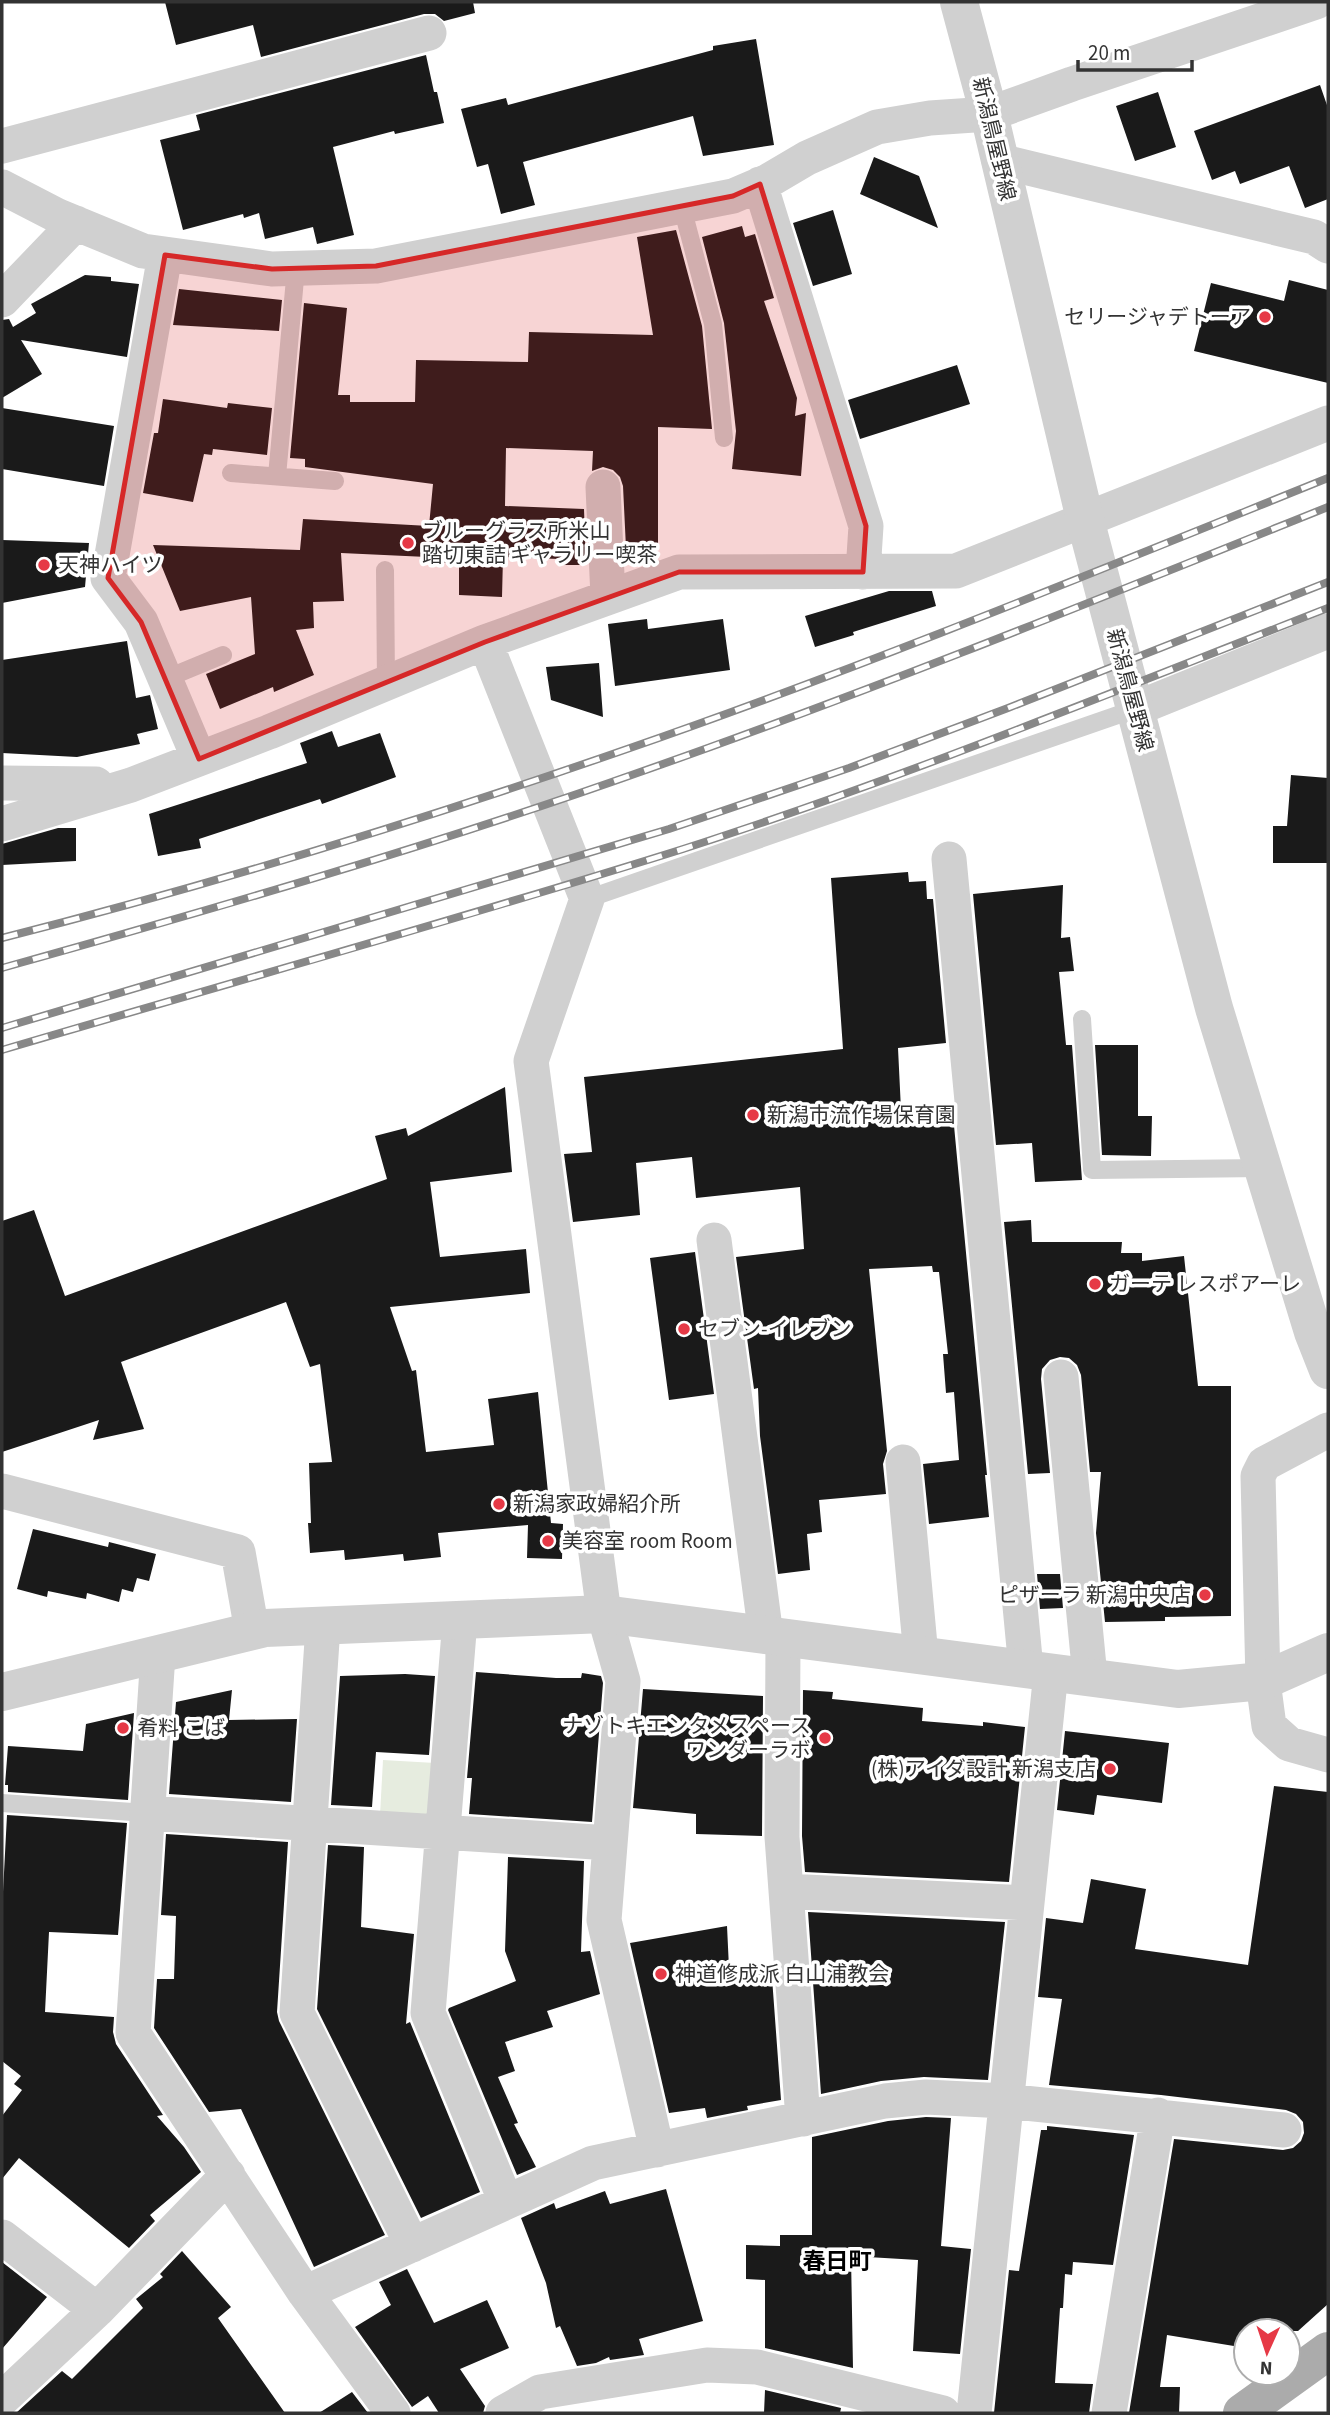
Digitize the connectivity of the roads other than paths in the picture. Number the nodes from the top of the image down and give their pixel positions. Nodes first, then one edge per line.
1 (959, 2) edge
2 (1316, 2) edge
3 (429, 33) dead end
4 (989, 114) junction
5 (2, 146) edge
6 (999, 161) junction
7 (3, 184) edge
8 (760, 184) junction
9 (682, 207) junction
10 (76, 223) junction
11 (1328, 246) edge
12 (165, 255) junction
13 (296, 268) junction
14 (2, 300) edge
15 (1328, 423) edge
16 (724, 438) dead end
17 (231, 473) dead end
18 (277, 476) junction
19 (335, 481) dead end
20 (603, 487) dead end
21 (1085, 519) junction
22 (385, 570) dead end
23 (863, 572) junction
24 (608, 597) junction
25 (1328, 631) edge
26 (485, 642) junction
27 (223, 655) dead end
28 (165, 680) junction
29 (386, 683) junction
30 (1135, 709) junction
31 (199, 759) junction
32 (2, 783) edge
33 (131, 785) junction
34 (2, 824) edge
35 (950, 859) dead end
36 (587, 899) junction
37 (1082, 1019) dead end
38 (1263, 1168) junction
39 (714, 1240) dead end
40 (1328, 1370) edge
41 (1061, 1377) dead end
42 (1328, 1430) edge
43 (903, 1462) dead end
44 (2, 1491) edge
45 (604, 1614) junction
46 (460, 1620) junction
47 (323, 1626) junction
48 (252, 1631) junction
49 (775, 1637) junction
50 (1328, 1652) edge
51 (158, 1654) junction
52 (921, 1656) junction
53 (1039, 1670) junction
54 (1090, 1677) junction
55 (1263, 1681) junction
56 (2, 1692) edge
57 (1328, 1755) edge
58 (2, 1803) edge
59 (147, 1813) junction
60 (310, 1824) junction
61 (443, 1832) junction
62 (610, 1843) junction
63 (786, 1891) junction
64 (1027, 1903) junction
65 (1006, 2101) junction
66 (1158, 2115) junction
67 (803, 2119) junction
68 (1284, 2130) dead end
69 (657, 2150) junction
70 (228, 2175) junction
71 (506, 2202) junction
72 (2, 2237) edge
73 (412, 2245) junction
74 (305, 2293) junction
75 (97, 2310) junction
76 (1328, 2351) edge
77 (2, 2399) edge
78 (393, 2413) edge
79 (503, 2413) edge
80 (943, 2413) edge
81 (974, 2413) edge
82 (1109, 2413) edge
83 (1242, 2413) edge

1 - 4 street, 新潟鳥屋野線
2 - 4 street
3 - 5 street
4 - 6 street, 新潟鳥屋野線
4 - 8 street
6 - 11 street
6 - 21 street, 新潟鳥屋野線
7 - 10 street
8 - 9 street
8 - 23 street
9 - 13 street
9 - 16 lane
10 - 12 street
10 - 14 street
12 - 13 street
12 - 28 street
13 - 18 lane
15 - 21 street
17 - 18 lane
18 - 19 lane
20 - 24 street
21 - 23 street
21 - 30 street, 新潟鳥屋野線
22 - 29 lane
23 - 24 street
24 - 26 street
25 - 30 street
26 - 29 street
26 - 36 street
27 - 28 lane
28 - 31 street
29 - 31 street
30 - 36 lane
30 - 38 street, 新潟鳥屋野線
31 - 33 street
32 - 33 street
33 - 34 street
35 - 53 street
36 - 45 street
37 - 38 lane
38 - 40 street, 新潟鳥屋野線
39 - 49 street
41 - 54 street
42 - 55 street
43 - 52 street
44 - 48 street
45 - 46 street
45 - 49 street
45 - 62 street
46 - 47 street
46 - 61 street
47 - 48 street
47 - 60 street
48 - 51 street
49 - 52 street
49 - 63 street
50 - 55 street
51 - 56 street
51 - 59 street
52 - 53 street
53 - 54 street
53 - 64 street
54 - 55 street
55 - 57 street
58 - 59 lane
59 - 60 street
59 - 70 street
60 - 61 street
60 - 73 street
61 - 62 street
61 - 71 street
62 - 69 street
63 - 64 street
63 - 67 street
64 - 65 street
65 - 66 street
65 - 67 street
65 - 81 street
66 - 68 street
66 - 82 street
67 - 69 street
69 - 71 street
70 - 74 street
70 - 75 street
71 - 73 street
72 - 75 street
73 - 74 street
74 - 78 street
75 - 77 street
76 - 83 main road
79 - 80 street

